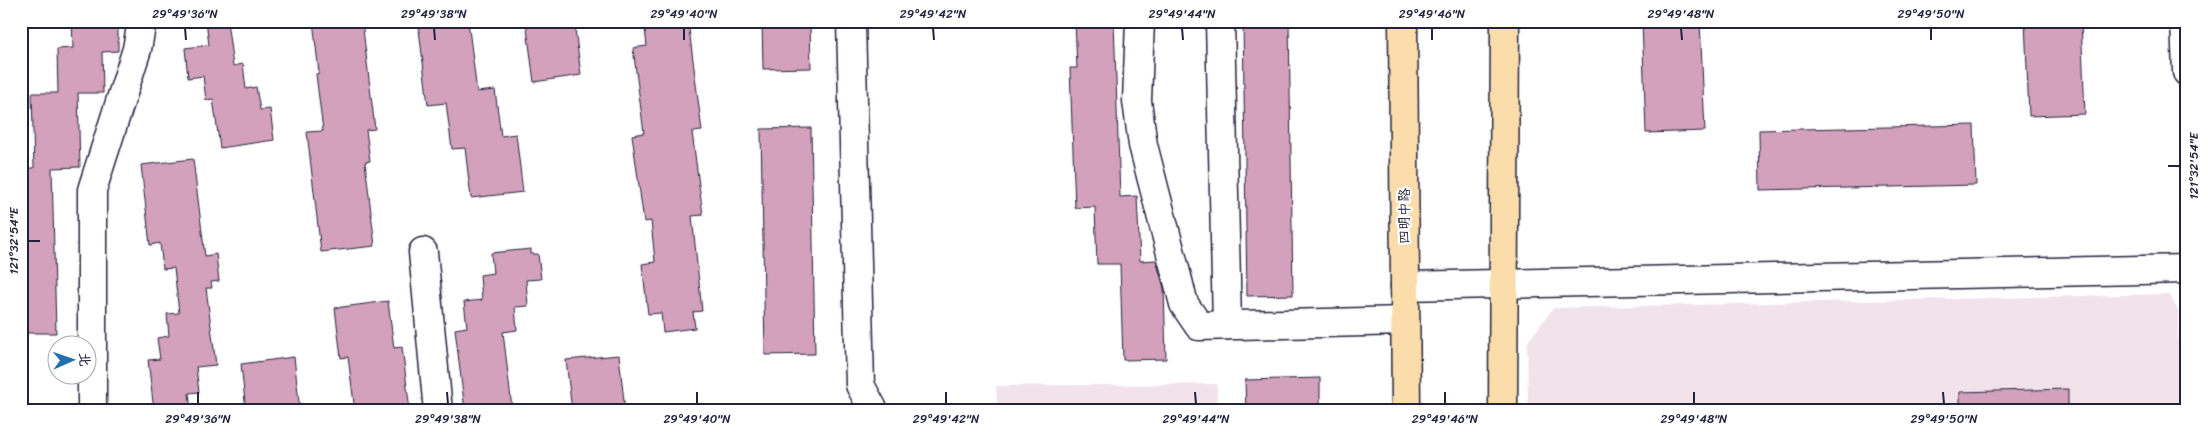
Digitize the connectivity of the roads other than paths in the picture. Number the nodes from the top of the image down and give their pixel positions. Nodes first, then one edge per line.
1 (142, 21) edge
2 (850, 21) edge
3 (1140, 21) edge
4 (1220, 21) edge
5 (1403, 21) edge
6 (1505, 21) edge
7 (2186, 21) edge
8 (2187, 72) edge
9 (423, 252) dead end
10 (2187, 269) edge
11 (1504, 283) junction
12 (1405, 286) junction
13 (1405, 321) junction
14 (1227, 325) junction
15 (92, 411) edge
16 (438, 411) edge
17 (874, 411) edge
18 (1406, 411) edge
19 (1503, 411) edge

1 - 15 street
2 - 17 street
3 - 14 street
4 - 14 street
5 - 12 main road, 四明中路
6 - 11 main road
7 - 8 street
9 - 16 street
10 - 11 street
11 - 12 street
11 - 19 main road
12 - 13 main road, 四明中路
13 - 14 street
13 - 18 main road, 四明中路

